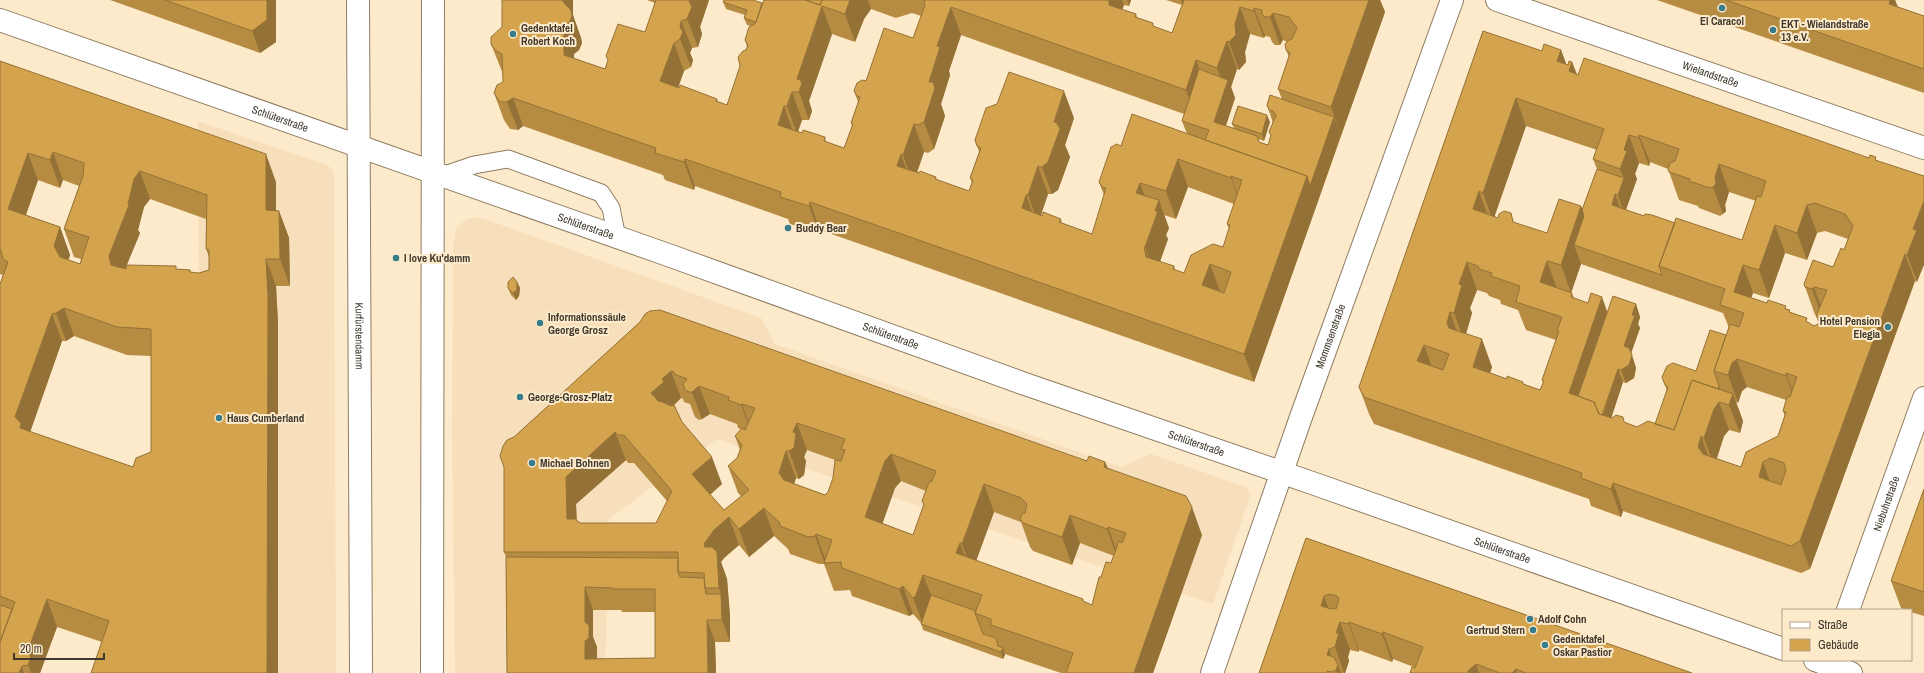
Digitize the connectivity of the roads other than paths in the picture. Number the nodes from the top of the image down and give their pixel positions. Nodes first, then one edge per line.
1 (358, 0) edge
2 (433, 0) edge
3 (1452, 0) edge
4 (1497, 0) edge
5 (0, 20) edge
6 (359, 147) junction
7 (1924, 148) edge
8 (437, 175) junction
9 (617, 238) junction
10 (1924, 398) edge
11 (1282, 472) junction
12 (1848, 609) edge
13 (1782, 649) edge
14 (1825, 664) edge
15 (361, 673) edge
16 (432, 673) edge
17 (1212, 673) edge
18 (1851, 673) edge

1 - 6 street, Kurfürstendamm
2 - 8 street
3 - 11 street, Mommsenstraße
4 - 7 street, Wielandstraße
5 - 6 street, Schlüterstraße
6 - 8 street, Schlüterstraße
6 - 15 street, Kurfürstendamm
8 - 9 street, Schlüterstraße
8 - 9 lane
8 - 16 street
9 - 11 street, Schlüterstraße
10 - 12 street, Niebuhrstraße
11 - 13 street, Schlüterstraße
11 - 17 street, Mommsenstraße
14 - 18 street

